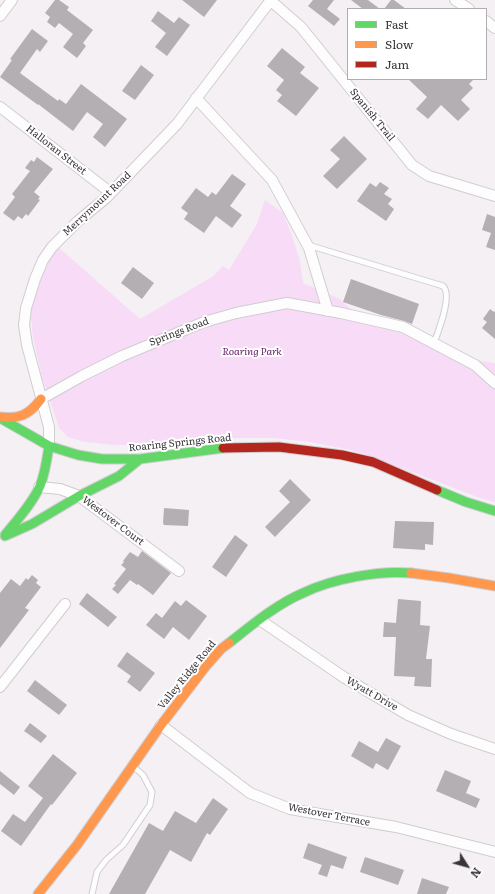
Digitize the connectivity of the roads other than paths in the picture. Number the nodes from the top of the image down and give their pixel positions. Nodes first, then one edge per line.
1 (12, 0) edge
2 (454, 0) edge
3 (271, 1) edge
4 (467, 8) edge
5 (0, 16) edge
6 (487, 22) edge
7 (495, 28) edge
8 (196, 98) junction
9 (0, 107) edge
10 (111, 193) junction
11 (495, 196) edge
12 (307, 244) junction
13 (328, 310) junction
14 (434, 343) junction
15 (495, 383) edge
16 (41, 399) junction
17 (0, 418) edge
18 (49, 446) junction
19 (140, 459) junction
20 (39, 487) junction
21 (79, 496) junction
22 (495, 511) edge
23 (2, 539) edge
24 (179, 571) dead end
25 (495, 586) edge
26 (65, 604) dead end
27 (260, 620) junction
28 (0, 687) edge
29 (161, 725) junction
30 (495, 749) edge
31 (133, 766) junction
32 (495, 852) edge
33 (38, 894) edge
34 (92, 894) edge

1 - 5 street
2 - 4 street
3 - 8 street, Merrymount Road
3 - 11 street, Spanish Trail
6 - 7 street
8 - 10 street, Merrymount Road
8 - 12 street
9 - 10 street, Halloran Street
10 - 16 street, Merrymount Road
12 - 13 street
12 - 14 lane
13 - 14 street, Springs Road
13 - 16 street, Springs Road
14 - 15 street, Springs Road
16 - 17 street
16 - 18 street, Merrymount Road
17 - 18 street, Roaring Springs Road
18 - 19 street, Roaring Springs Road
18 - 20 street
19 - 21 street
19 - 22 street, Roaring Springs Road
20 - 21 street, Westover Court
20 - 23 street
21 - 23 street
21 - 24 street, Westover Court
25 - 27 street, Valley Ridge Road
26 - 28 street
27 - 29 street, Valley Ridge Road
27 - 30 street, Wyatt Drive
29 - 31 street, Valley Ridge Road
29 - 32 street, Westover Terrace
31 - 33 street, Valley Ridge Road
31 - 34 lane

